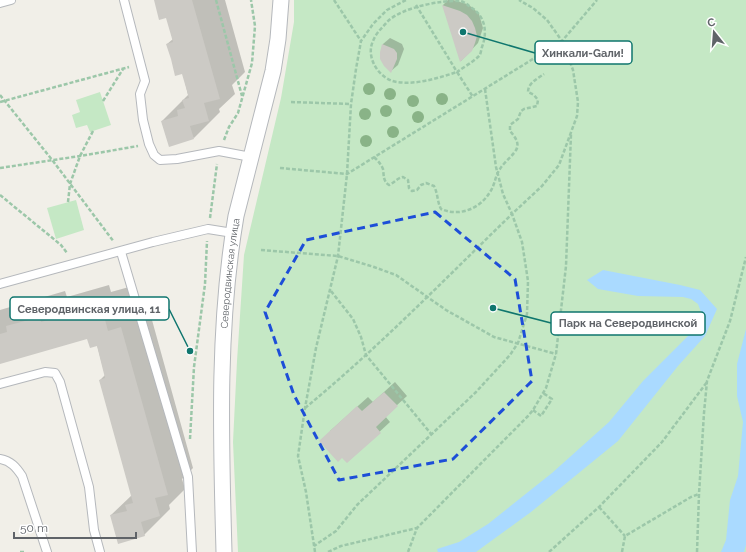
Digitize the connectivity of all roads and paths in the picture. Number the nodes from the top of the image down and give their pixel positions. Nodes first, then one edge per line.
1 (11, 0) edge
2 (124, 0) edge
3 (216, 0) edge
4 (281, 0) edge
5 (334, 0) edge
6 (406, 0) edge
7 (519, 0) edge
8 (597, 0) edge
9 (0, 3) edge
10 (416, 5) junction
11 (361, 41) junction
12 (562, 41) junction
13 (140, 64) junction
14 (123, 68) junction
15 (457, 72) junction
16 (544, 74) dead end
17 (485, 89) junction
18 (0, 95) edge
19 (243, 97) dead end
20 (473, 97) junction
21 (4, 101) junction
22 (103, 101) dead end
23 (0, 102) edge
24 (291, 102) dead end
25 (351, 104) junction
26 (93, 131) dead end
27 (571, 134) junction
28 (149, 144) junction
29 (80, 156) junction
30 (251, 157) junction
31 (374, 157) junction
32 (53, 161) junction
33 (0, 168) edge
34 (280, 168) dead end
35 (498, 173) junction
36 (347, 174) junction
37 (70, 184) junction
38 (0, 195) edge
39 (68, 202) dead end
40 (512, 214) junction
41 (233, 233) junction
42 (262, 250) dead end
43 (121, 252) junction
44 (338, 256) junction
45 (746, 257) edge
46 (74, 263) junction
47 (0, 284) edge
48 (330, 291) junction
49 (427, 296) junction
50 (518, 343) junction
51 (556, 354) junction
52 (366, 355) junction
53 (707, 382) junction
54 (0, 384) edge
55 (543, 394) junction
56 (305, 408) junction
57 (533, 410) junction
58 (432, 435) junction
59 (0, 459) edge
60 (699, 494) junction
61 (599, 507) junction
62 (417, 528) junction
63 (625, 536) junction
64 (314, 546) junction
65 (20, 552) edge
66 (24, 552) edge
67 (47, 552) edge
68 (100, 552) edge
69 (192, 552) edge
70 (224, 552) edge
71 (316, 552) edge
72 (328, 552) edge
73 (408, 552) edge
74 (549, 552) edge
75 (622, 552) edge
76 (697, 552) edge

1 - 9 lane
2 - 13 lane
3 - 19 path
4 - 30 street, Северодвинская улица
5 - 11 path
6 - 11 path
7 - 12 path
8 - 12 path
10 - 15 path
10 - 15 path
10 - 15 path
11 - 25 path
12 - 17 path
12 - 27 path
13 - 14 path
13 - 28 lane
14 - 21 path
14 - 22 path
15 - 20 path
16 - 35 path
17 - 20 path
17 - 35 path
18 - 21 path
20 - 31 path
21 - 23 path
21 - 32 path
24 - 25 path
25 - 36 path
26 - 29 path
27 - 40 path
27 - 51 path
28 - 29 path
28 - 30 lane
29 - 32 path
29 - 37 path
30 - 41 street, Северодвинская улица
31 - 35 path
31 - 36 path
32 - 33 path
32 - 37 path
34 - 36 path
35 - 40 path
36 - 44 path
37 - 39 path
37 - 43 path
38 - 46 path
40 - 49 path
40 - 50 path
41 - 43 lane
41 - 70 street, Северодвинская улица
42 - 44 path
43 - 46 lane
43 - 69 lane
44 - 48 path
44 - 49 path
45 - 53 path
46 - 47 lane
48 - 52 path
48 - 56 path
49 - 50 path
49 - 52 path
50 - 51 path
50 - 58 path
51 - 55 path
52 - 56 path
52 - 58 path
53 - 60 path
53 - 61 path
54 - 68 lane
55 - 57 path
55 - 57 path
56 - 64 path
57 - 62 path
58 - 64 path
59 - 67 lane
60 - 63 path
60 - 76 path
61 - 63 path
61 - 74 path
62 - 72 path
62 - 73 path
63 - 75 path
64 - 71 path
65 - 66 path

